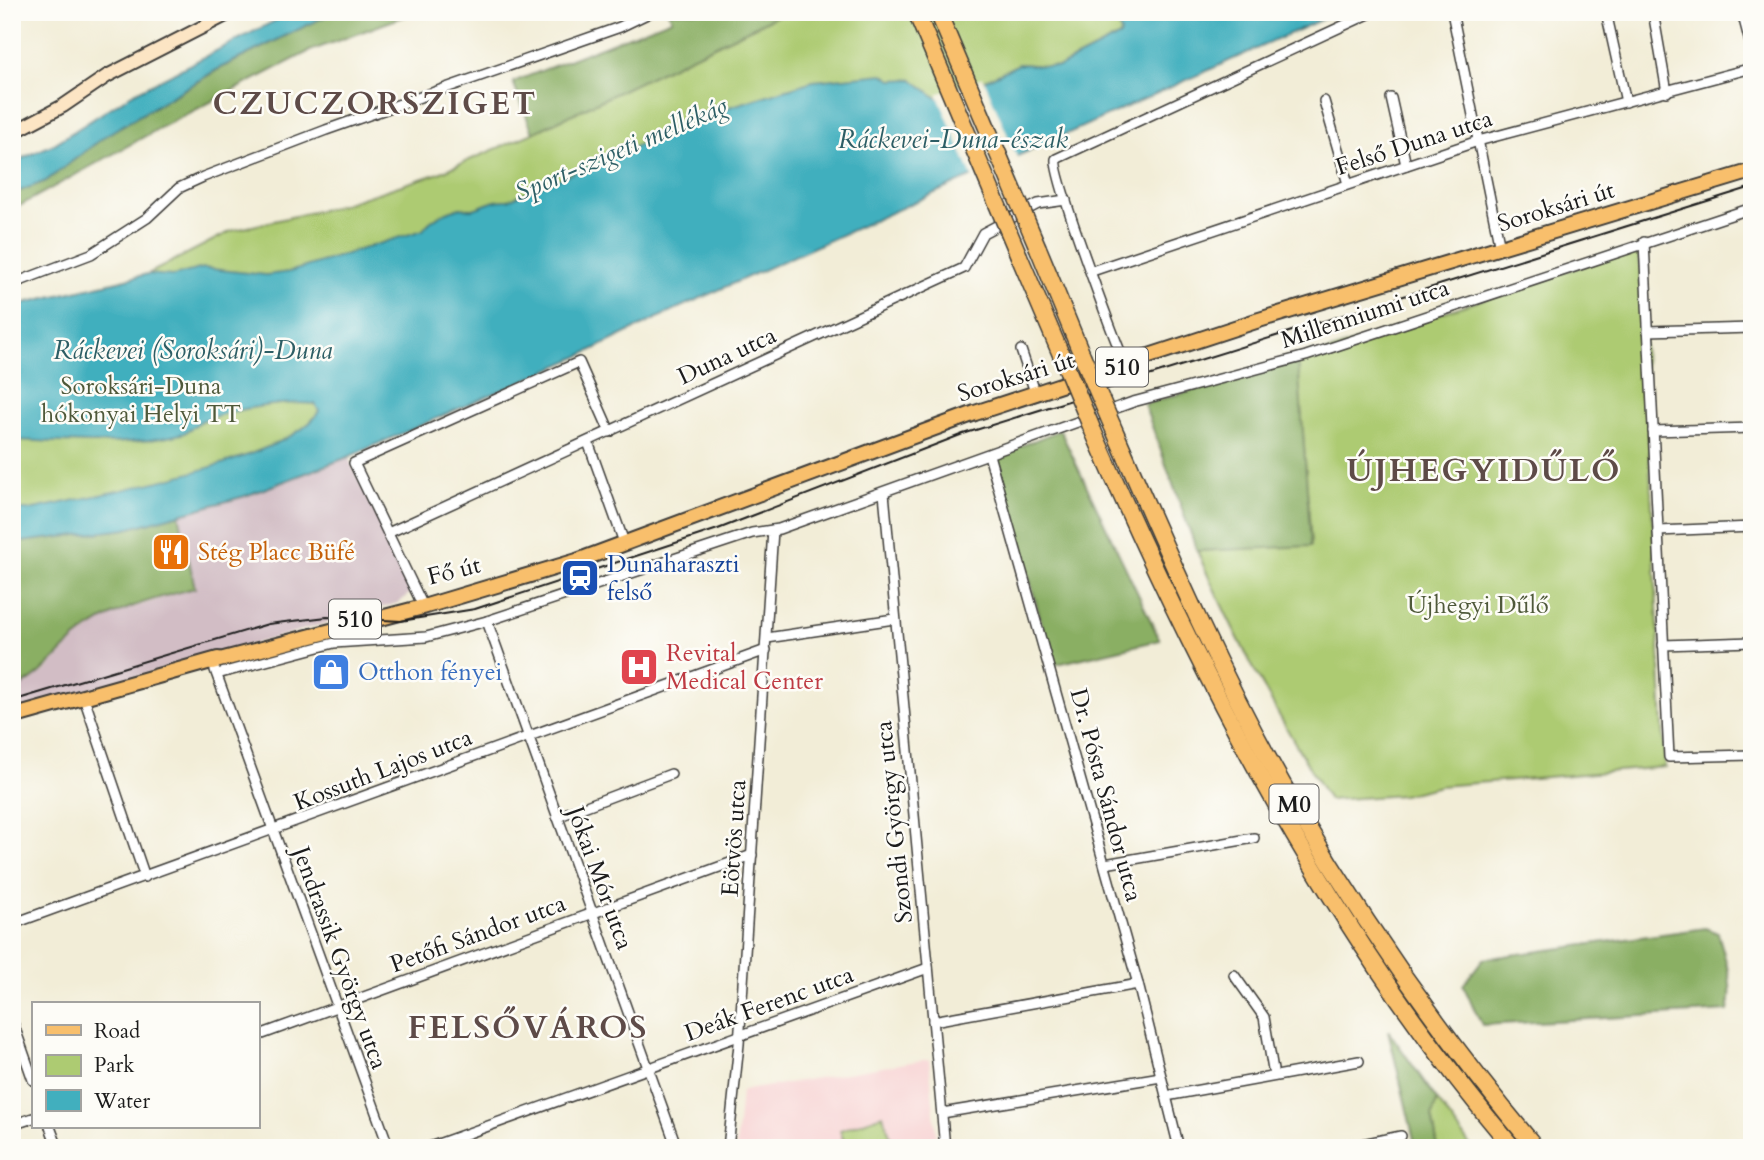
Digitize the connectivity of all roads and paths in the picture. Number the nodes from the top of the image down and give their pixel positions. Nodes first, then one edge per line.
1 (232, 12) edge
2 (651, 12) edge
3 (916, 12) edge
4 (938, 12) edge
5 (1373, 12) edge
6 (1452, 12) edge
7 (1606, 12) edge
8 (1653, 12) edge
9 (1742, 12) edge
10 (1752, 50) edge
11 (1752, 68) edge
12 (1667, 92) junction
13 (1391, 99) dead end
14 (1324, 101) dead end
15 (1626, 102) junction
16 (12, 133) edge
17 (1478, 141) junction
18 (1406, 165) junction
19 (1752, 171) edge
20 (1348, 184) junction
21 (1066, 200) junction
22 (1752, 208) edge
23 (1644, 242) junction
24 (1500, 248) junction
25 (1092, 271) junction
26 (12, 284) edge
27 (1752, 328) edge
28 (1648, 331) junction
29 (1021, 349) dead end
30 (1126, 366) junction
31 (1036, 395) junction
32 (1752, 428) edge
33 (1653, 431) junction
34 (610, 432) junction
35 (588, 442) junction
36 (989, 455) junction
37 (884, 493) junction
38 (1752, 527) edge
39 (773, 530) junction
40 (1658, 531) junction
41 (388, 533) junction
42 (625, 545) junction
43 (500, 583) junction
44 (421, 602) junction
45 (894, 619) junction
46 (487, 621) junction
47 (767, 638) junction
48 (1752, 642) edge
49 (1663, 645) junction
50 (766, 650) junction
51 (214, 668) junction
52 (84, 698) junction
53 (12, 717) edge
54 (528, 736) junction
55 (1752, 755) edge
56 (671, 774) dead end
57 (557, 817) junction
58 (274, 831) junction
59 (1254, 838) dead end
60 (752, 855) junction
61 (1105, 864) junction
62 (145, 877) junction
63 (592, 913) junction
64 (12, 924) edge
65 (928, 968) junction
66 (1234, 975) dead end
67 (1138, 984) junction
68 (337, 1007) junction
69 (12, 1020) edge
70 (933, 1021) junction
71 (259, 1035) edge
72 (740, 1035) junction
73 (1359, 1061) dead end
74 (648, 1068) junction
75 (1274, 1076) junction
76 (32, 1077) edge
77 (1161, 1077) junction
78 (1166, 1097) junction
79 (942, 1113) junction
80 (32, 1118) edge
81 (12, 1125) edge
82 (50, 1128) edge
83 (1401, 1136) dead end
84 (58, 1148) edge
85 (389, 1148) edge
86 (427, 1148) edge
87 (677, 1148) edge
88 (728, 1148) edge
89 (945, 1148) edge
90 (1179, 1148) edge
91 (1343, 1148) edge
92 (1513, 1148) edge
93 (1536, 1148) edge

1 - 16 street
2 - 26 street
3 - 92 highway, M0, bridge
4 - 93 highway, M0, bridge
5 - 21 street
6 - 17 street
7 - 15 street
8 - 12 street
9 - 10 street
11 - 12 street, Felső Duna utca
12 - 15 street, Felső Duna utca
13 - 18 street
14 - 20 street
15 - 17 street, Felső Duna utca
17 - 18 street, Felső Duna utca
17 - 24 street
18 - 20 street, Felső Duna utca
19 - 24 main road, Soroksári út / 510
20 - 25 street, Felső Duna utca
21 - 25 street
21 - 34 street, Duna utca
22 - 23 street, Millenniumi utca
23 - 28 street
23 - 36 street, Millenniumi utca
24 - 30 main road, Soroksári út / 510
25 - 30 street
27 - 28 street
28 - 33 street
29 - 31 street
30 - 31 main road, Soroksári út / 510
31 - 42 main road, Soroksári út / 510
32 - 33 street
33 - 40 street
34 - 35 street, Duna utca
34 - 41 street
35 - 41 street, Duna utca
35 - 42 street
36 - 37 street, Millenniumi utca
36 - 61 street, Dr. Pósta Sándor utca
37 - 39 street, Fő út
37 - 45 street, Szondi György utca
38 - 40 street
39 - 46 street, Fő út
39 - 47 street, Eötvös utca
40 - 49 street
41 - 44 street
42 - 43 main road, Soroksári út / 510
43 - 44 main road, Fő út / 510
43 - 51 main road, Fő út / 510
44 - 51 main road, Fő út / 510
45 - 47 street
45 - 65 street, Szondi György utca
46 - 51 street, Fő út
46 - 54 street, Jókai Mór utca
47 - 50 street, Eötvös utca
48 - 49 street
49 - 55 street
50 - 54 street, Kossuth Lajos utca
50 - 60 street, Eötvös utca
51 - 52 main road, Fő út / 510
51 - 58 street, Jendrassik György utca
52 - 53 main road, Fő út / 510
52 - 62 street
54 - 57 street, Jókai Mór utca
54 - 58 street, Kossuth Lajos utca
56 - 57 street
57 - 63 street, Jókai Mór utca
58 - 62 street, Kossuth Lajos utca
58 - 68 street, Jendrassik György utca
59 - 61 street
60 - 63 street, Petőfi Sándor utca
60 - 72 street, Eötvös utca
61 - 67 street, Dr. Pósta Sándor utca
62 - 64 street, Kossuth Lajos utca
63 - 68 street, Petőfi Sándor utca
63 - 74 street, Jókai Mór utca
65 - 70 street, Szondi György utca
65 - 72 street, Deák Ferenc utca
66 - 75 street
67 - 70 street
67 - 77 street, Dr. Pósta Sándor utca
68 - 71 street, Petőfi Sándor utca
68 - 85 street, Jendrassik György utca
69 - 76 street
70 - 79 street, Szondi György utca
72 - 74 street, Deák Ferenc utca
72 - 88 street, Eötvös utca
73 - 75 street
74 - 86 street, Deák Ferenc utca
74 - 87 street, Jókai Mór utca
75 - 78 street
77 - 78 street, Dr. Pósta Sándor utca
77 - 79 street
78 - 90 street, Dr. Pósta Sándor utca
79 - 89 street, Szondi György utca
80 - 81 street
82 - 84 street
83 - 91 street

